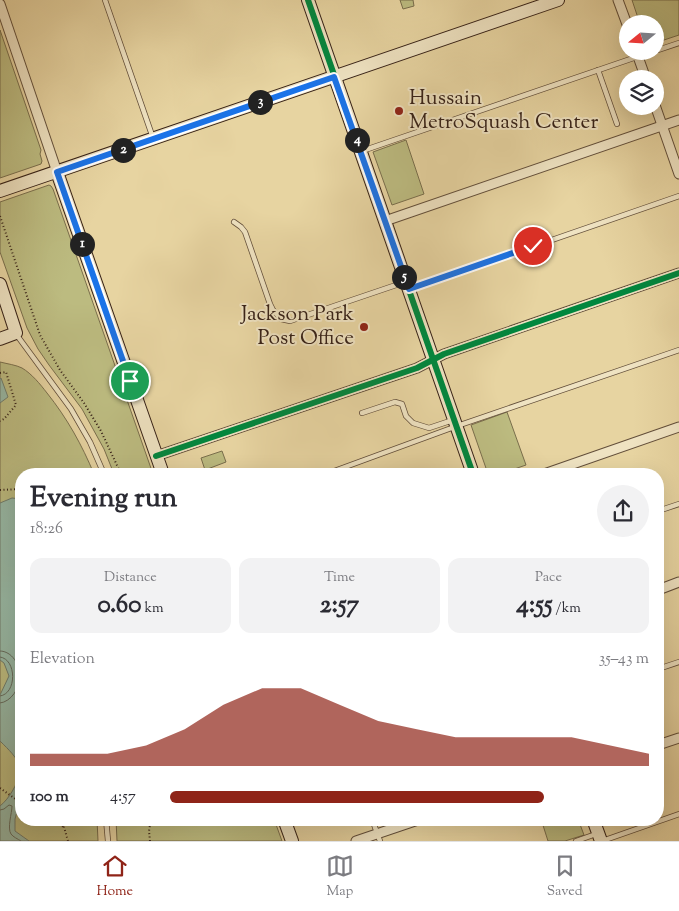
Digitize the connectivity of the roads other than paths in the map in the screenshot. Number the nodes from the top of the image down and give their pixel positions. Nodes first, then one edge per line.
1 (105, 0) edge
2 (308, 0) edge
3 (558, 0) edge
4 (618, 0) edge
5 (0, 4) edge
6 (624, 15) edge
7 (679, 43) edge
8 (664, 48) edge
9 (622, 60) edge
10 (598, 70) junction
11 (334, 77) junction
12 (658, 115) edge
13 (679, 120) edge
14 (617, 124) dead end
15 (662, 126) junction
16 (153, 139) junction
17 (361, 151) junction
18 (57, 172) junction
19 (679, 174) edge
20 (0, 191) edge
21 (679, 196) edge
22 (385, 221) junction
23 (234, 222) dead end
24 (679, 273) edge
25 (0, 284) edge
26 (408, 285) junction
27 (16, 334) junction
28 (0, 339) edge
29 (679, 350) edge
30 (434, 360) junction
31 (362, 413) dead end
32 (456, 423) junction
33 (679, 427) edge
34 (156, 456) junction
35 (101, 468) edge
36 (161, 468) edge
37 (341, 468) edge
38 (471, 468) edge
39 (561, 468) edge
40 (679, 504) edge
41 (664, 509) edge
42 (679, 582) edge
43 (664, 588) edge
44 (679, 662) edge
45 (664, 668) edge
46 (679, 738) edge
47 (664, 743) edge
48 (679, 814) edge
49 (664, 819) edge
50 (107, 826) edge
51 (287, 826) edge
52 (404, 826) edge
53 (596, 826) edge
54 (640, 826) edge
55 (378, 837) edge
56 (601, 838) edge
57 (108, 841) edge
58 (292, 841) edge
59 (356, 841) edge
60 (576, 841) edge

1 - 16 lane
2 - 11 street
3 - 11 street
4 - 6 street
5 - 18 street
7 - 8 lane
9 - 10 lane
10 - 14 lane
10 - 17 lane
11 - 16 street
11 - 17 street
12 - 15 street
13 - 15 street
15 - 19 street
15 - 22 street
16 - 18 street
17 - 22 street
18 - 20 street
18 - 34 street
21 - 26 lane
22 - 26 street
23 - 26 lane
24 - 30 street
25 - 27 street
26 - 30 street
27 - 28 street
27 - 35 lane
29 - 32 lane
30 - 32 street
30 - 34 street
31 - 32 lane
32 - 37 lane
32 - 38 street
33 - 39 street
34 - 36 street
40 - 41 lane
42 - 43 street
44 - 45 lane
46 - 47 street
48 - 49 lane
50 - 57 lane
51 - 58 street
52 - 55 street
53 - 56 street
54 - 56 lane
55 - 59 street
56 - 60 lane

